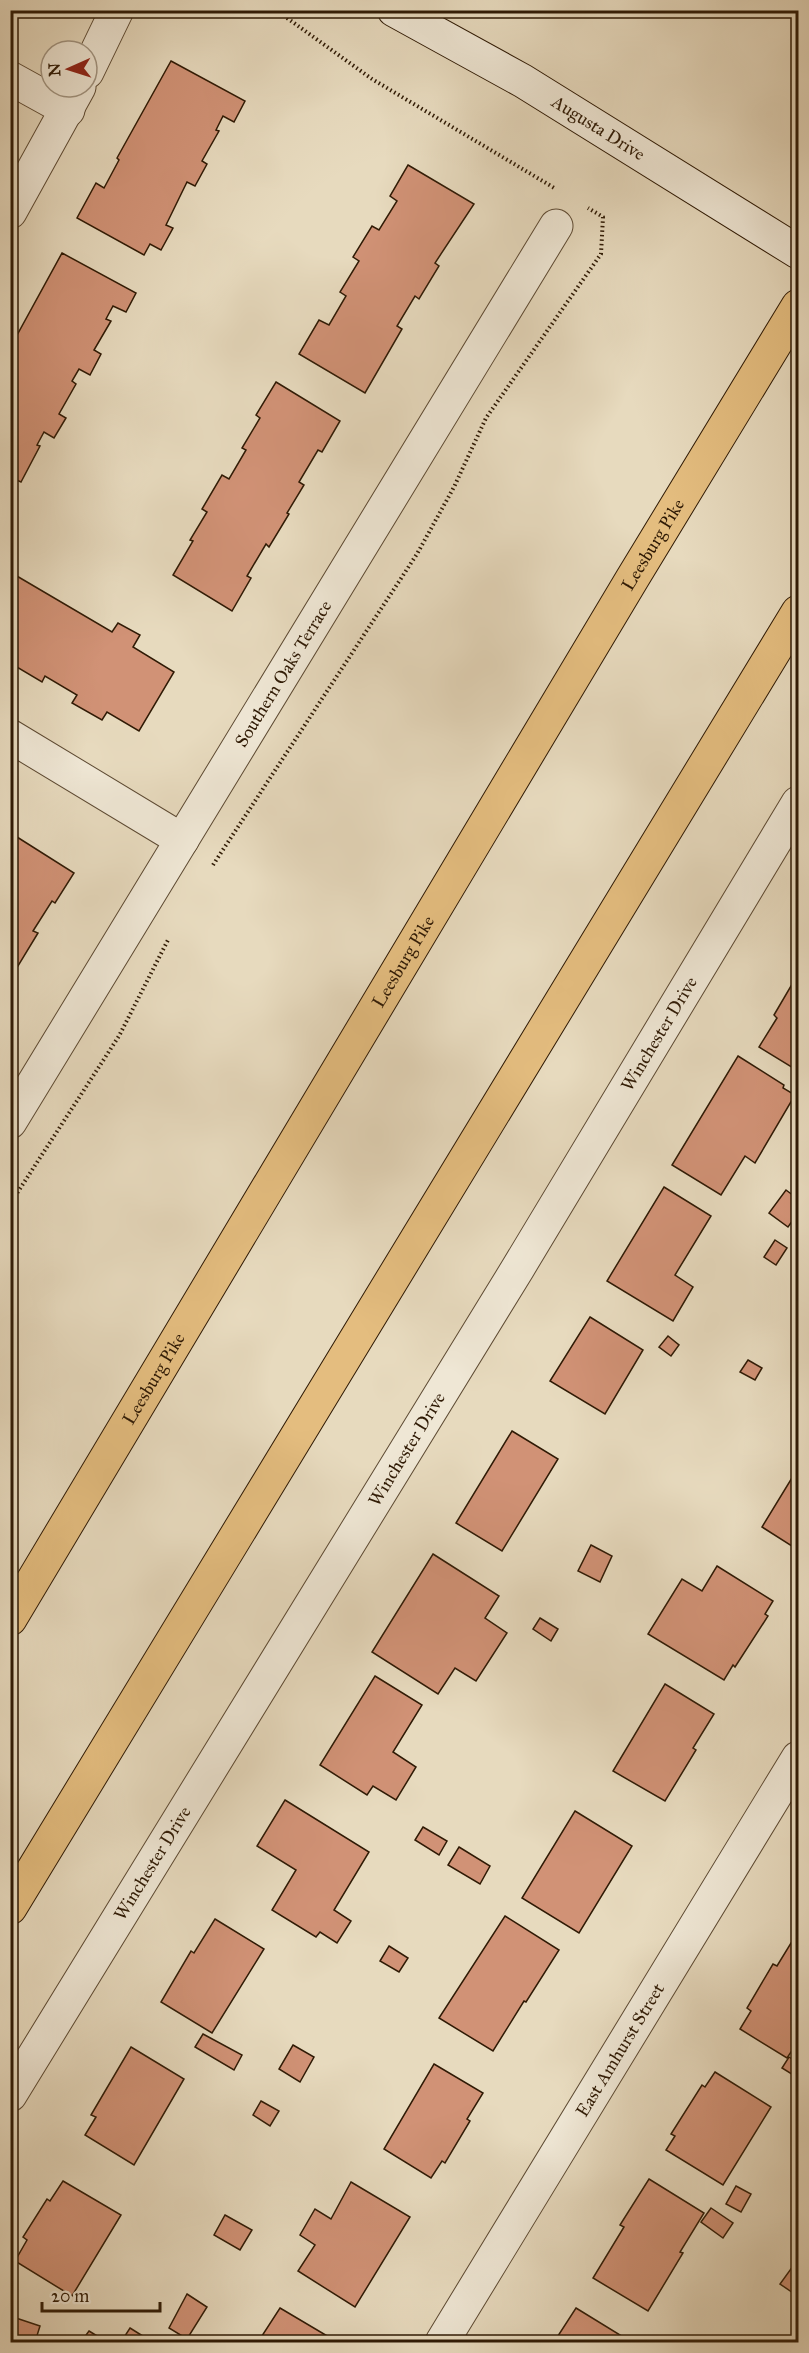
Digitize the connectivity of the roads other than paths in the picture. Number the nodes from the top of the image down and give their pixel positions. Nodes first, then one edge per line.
1 (117, 10) edge
2 (394, 10) edge
3 (99, 47) edge
4 (10, 78) edge
5 (39, 87) edge
6 (73, 99) edge
7 (10, 212) edge
8 (556, 226) dead end
9 (798, 252) edge
10 (798, 306) edge
11 (798, 612) edge
12 (10, 736) edge
13 (798, 803) edge
14 (182, 840) junction
15 (10, 1122) edge
16 (10, 1619) edge
17 (798, 1758) edge
18 (10, 1908) edge
19 (10, 2095) edge
20 (442, 2343) edge

1 - 3 street
2 - 9 street, Augusta Drive
4 - 5 street
6 - 7 street
8 - 14 street, Southern Oaks Terrace
10 - 16 highway, Leesburg Pike
11 - 18 highway
12 - 14 street
13 - 19 street, Winchester Drive
14 - 15 street, Southern Oaks Terrace
17 - 20 street, East Amhurst Street

